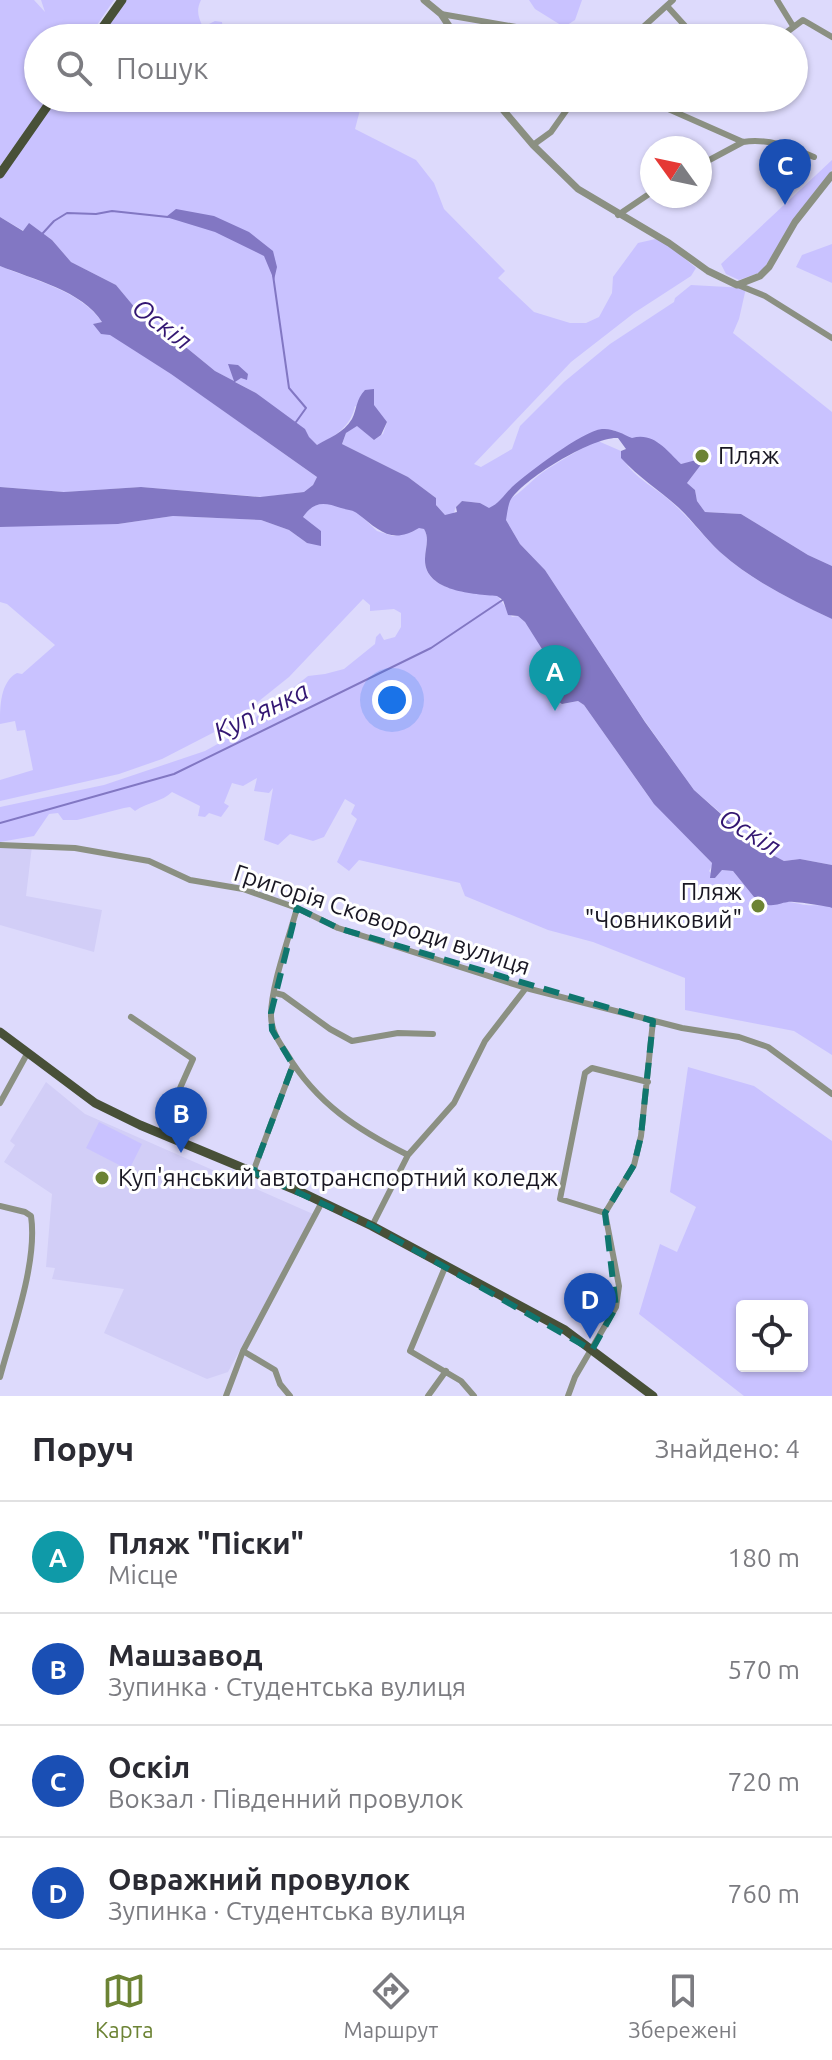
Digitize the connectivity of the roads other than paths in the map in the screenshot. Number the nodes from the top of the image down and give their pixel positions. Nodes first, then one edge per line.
1 (122, 0) edge
2 (424, 0) edge
3 (673, 0) edge
4 (777, 0) edge
5 (667, 6) junction
6 (441, 14) junction
7 (105, 24) edge
8 (448, 24) edge
9 (499, 24) edge
10 (647, 24) edge
11 (683, 24) edge
12 (792, 24) edge
13 (796, 24) edge
14 (832, 37) edge
15 (43, 112) edge
16 (505, 112) edge
17 (565, 112) edge
18 (675, 112) edge
19 (743, 142) junction
20 (533, 145) junction
21 (814, 157) dead end
22 (712, 159) edge
23 (0, 174) edge
24 (832, 175) edge
25 (640, 200) edge
26 (618, 215) junction
27 (737, 285) junction
28 (832, 338) edge
29 (0, 845) edge
30 (297, 908) junction
31 (526, 988) junction
32 (275, 993) junction
33 (131, 1017) dead end
34 (653, 1021) junction
35 (0, 1032) edge
36 (433, 1034) dead end
37 (27, 1054) junction
38 (293, 1065) junction
39 (648, 1082) junction
40 (832, 1094) edge
41 (0, 1103) edge
42 (160, 1133) junction
43 (408, 1155) junction
44 (253, 1172) junction
45 (322, 1202) junction
46 (0, 1206) edge
47 (605, 1213) junction
48 (372, 1226) junction
49 (446, 1265) junction
50 (592, 1350) junction
51 (243, 1351) junction
52 (446, 1371) junction
53 (0, 1377) edge
54 (226, 1396) edge
55 (290, 1396) edge
56 (428, 1396) edge
57 (474, 1396) edge
58 (568, 1396) edge
59 (653, 1396) edge

1 - 7 main road
2 - 6 street
3 - 5 street
4 - 12 street
5 - 10 street
5 - 11 street
6 - 8 street
6 - 9 street
13 - 14 street
15 - 23 main road
16 - 20 street
17 - 20 street
18 - 19 street
19 - 21 street
19 - 22 street
20 - 26 street
24 - 27 street
25 - 26 street
26 - 27 street
27 - 28 street
29 - 30 street, Григорія Сковороди вулиця
30 - 31 street, Григорія Сковороди вулиця
30 - 32 street
31 - 34 street, Григорія Сковороди вулиця
31 - 43 street
32 - 36 street
32 - 38 street
33 - 42 street
34 - 39 street
34 - 40 street, Григорія Сковороди вулиця
35 - 37 main road
37 - 41 street
37 - 42 main road
38 - 43 street
38 - 44 street
39 - 47 street
39 - 47 street
42 - 44 main road
43 - 48 street
44 - 45 main road
45 - 48 main road
45 - 51 street
46 - 53 street
47 - 50 street
48 - 49 main road
49 - 50 main road
49 - 52 street
50 - 58 street
50 - 59 main road
51 - 54 street
51 - 55 street
52 - 56 street
52 - 57 street

